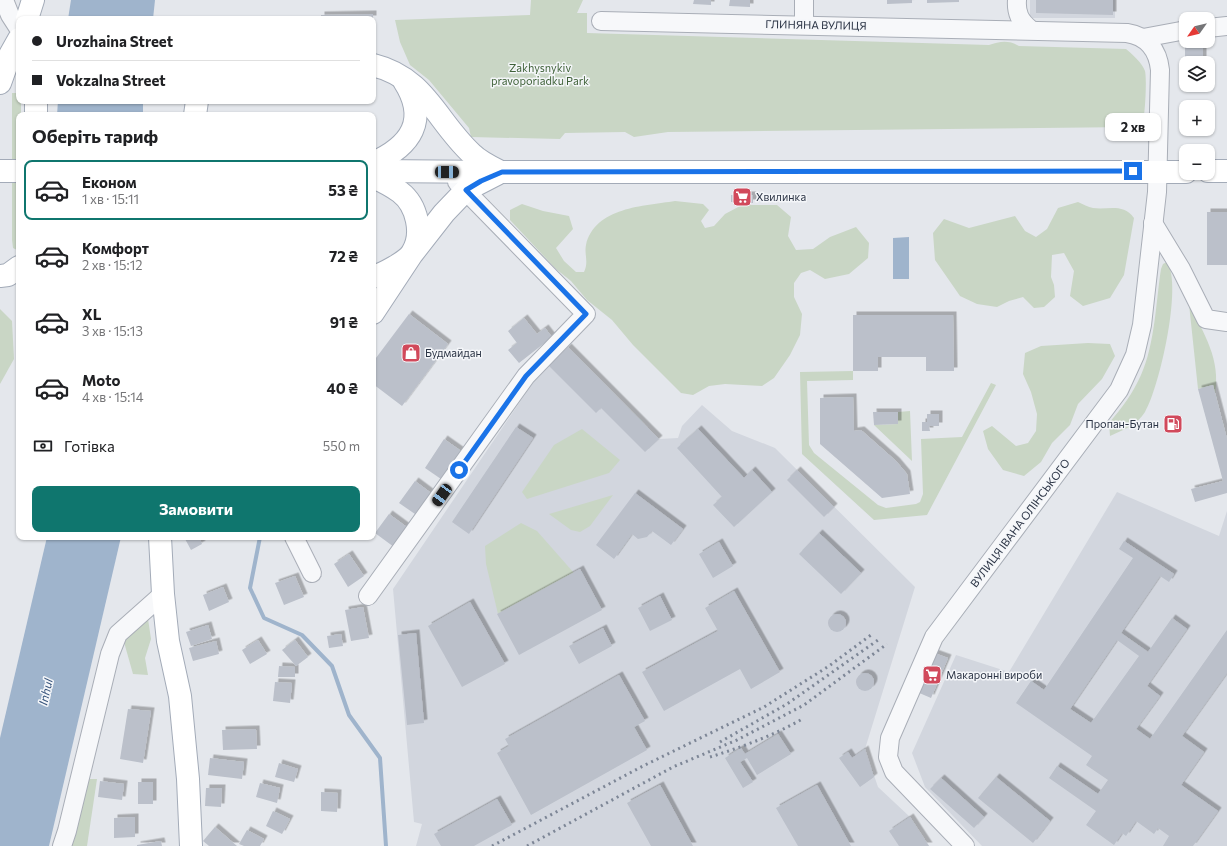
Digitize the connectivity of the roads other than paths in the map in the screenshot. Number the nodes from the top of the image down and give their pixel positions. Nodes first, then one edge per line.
1 (4, 0) edge
2 (33, 0) edge
3 (804, 0) edge
4 (1017, 0) edge
5 (28, 16) edge
6 (601, 21) dead end
7 (16, 24) edge
8 (804, 25) junction
9 (1227, 26) edge
10 (1215, 27) edge
11 (1030, 30) junction
12 (1179, 31) edge
13 (16, 38) edge
14 (1143, 38) junction
15 (16, 44) edge
16 (0, 46) edge
17 (376, 66) edge
18 (396, 73) junction
19 (0, 83) edge
20 (376, 162) edge
21 (0, 171) edge
22 (16, 171) edge
23 (376, 171) edge
24 (1157, 171) junction
25 (1215, 171) edge
26 (1227, 171) edge
27 (447, 172) junction
28 (502, 172) junction
29 (1179, 172) edge
30 (376, 179) edge
31 (466, 190) junction
32 (1153, 222) junction
33 (412, 254) junction
34 (16, 269) edge
35 (0, 276) edge
36 (376, 276) edge
37 (376, 308) edge
38 (1227, 322) edge
39 (160, 540) edge
40 (296, 540) edge
41 (312, 573) dead end
42 (163, 594) junction
43 (368, 596) dead end
44 (62, 846) edge
45 (191, 846) edge
46 (965, 846) edge

1 - 7 street
2 - 5 main road
3 - 8 street
4 - 11 street
6 - 8 street, ГЛИНЯНА ВУЛИЦЯ
8 - 11 street, ГЛИНЯНА ВУЛИЦЯ
9 - 10 street
11 - 14 street, ГЛИНЯНА ВУЛИЦЯ
12 - 14 street
13 - 16 main road
14 - 24 street, ВУЛИЦЯ ІВАНА ОЛІНСЬКОГО
15 - 19 main road
17 - 18 main road
18 - 20 main road
18 - 28 main road
21 - 22 main road
23 - 27 main road
24 - 28 main road
24 - 29 main road
24 - 32 street, ВУЛИЦЯ ІВАНА ОЛІНСЬКОГО
25 - 26 main road
27 - 28 main road
27 - 31 street
28 - 31 main road
30 - 33 main road
31 - 33 main road
31 - 43 street
32 - 38 street
32 - 46 street, ВУЛИЦЯ ІВАНА ОЛІНСЬКОГО
33 - 36 main road
33 - 37 main road
34 - 35 main road
39 - 42 main road
40 - 41 street
42 - 44 street
42 - 45 main road

